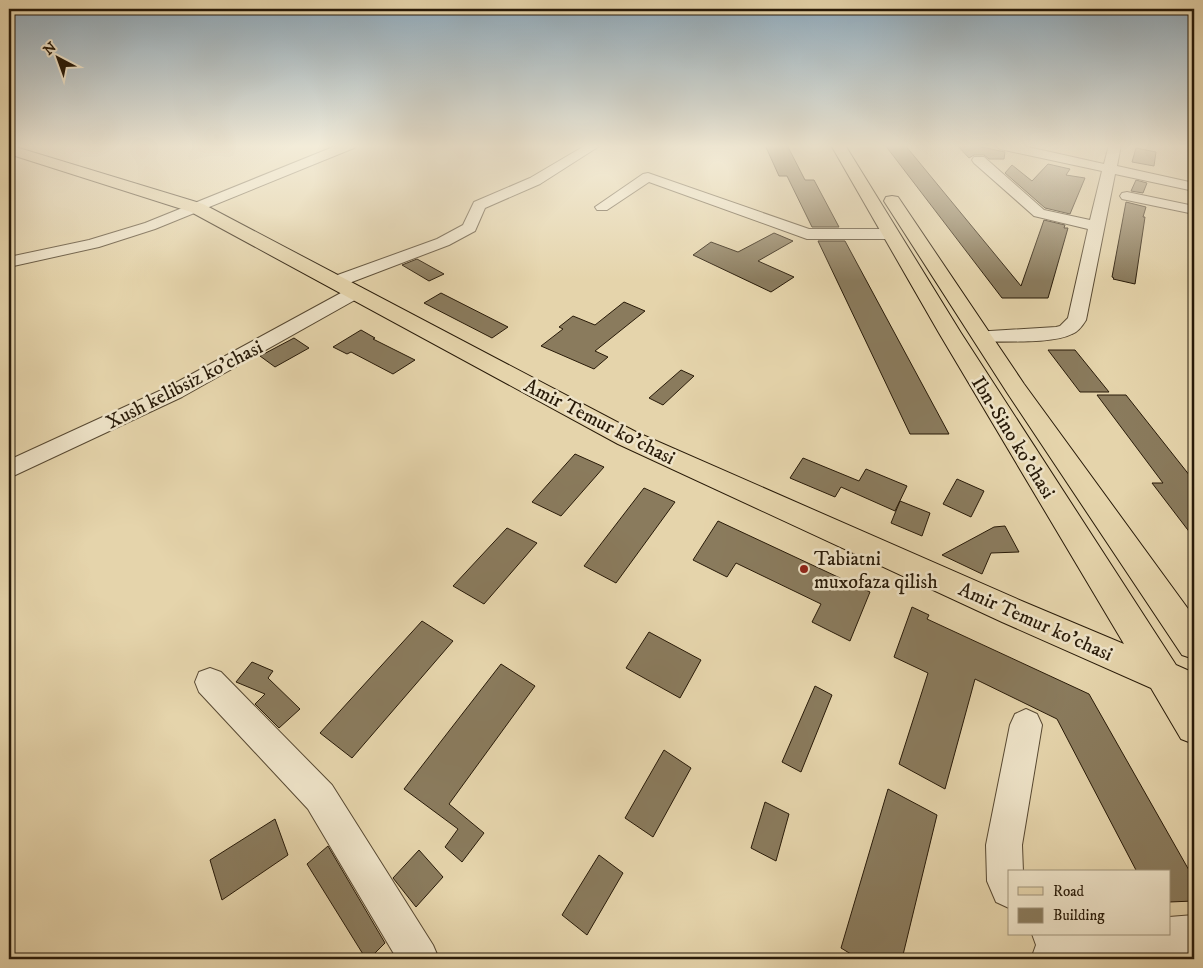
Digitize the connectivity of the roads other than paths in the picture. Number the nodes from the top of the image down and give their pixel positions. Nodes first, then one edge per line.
1 (141, 190) edge
2 (240, 190) edge
3 (514, 190) edge
4 (627, 190) edge
5 (687, 190) edge
6 (865, 190) edge
7 (885, 190) edge
8 (1013, 190) edge
9 (1105, 190) edge
10 (1127, 196) dead end
11 (602, 207) dead end
12 (197, 208) junction
13 (1194, 210) edge
14 (1096, 226) junction
15 (891, 234) junction
16 (9, 262) edge
17 (347, 287) junction
18 (981, 336) junction
19 (9, 470) edge
20 (1194, 644) edge
21 (1164, 677) junction
22 (210, 682) dead end
23 (1194, 690) edge
24 (1026, 725) dead end
25 (1194, 726) edge
26 (1008, 887) edge
27 (1194, 934) edge
28 (1170, 935) edge
29 (1155, 936) edge
30 (1053, 944) edge
31 (419, 959) edge

1 - 12 main road, Amir Temur ko'chasi
2 - 12 street
3 - 17 street, Xush kelibsiz ko'chasi
4 - 11 street
5 - 15 street
6 - 15 main road, Ibn-Sino ko'chasi
7 - 18 main road, Ibn-Sino ko'chasi
8 - 14 street
9 - 14 street
10 - 13 street
12 - 16 street
12 - 17 main road, Amir Temur ko'chasi
14 - 18 street
15 - 21 main road, Ibn-Sino ko'chasi
17 - 19 street, Xush kelibsiz ko'chasi
17 - 21 main road, Amir Temur ko'chasi
18 - 20 main road, Ibn-Sino ko'chasi
21 - 23 main road, Amir Temur ko'chasi
21 - 25 main road, Ibn-Sino ko'chasi
22 - 31 street
24 - 26 street
27 - 28 street
29 - 30 street

